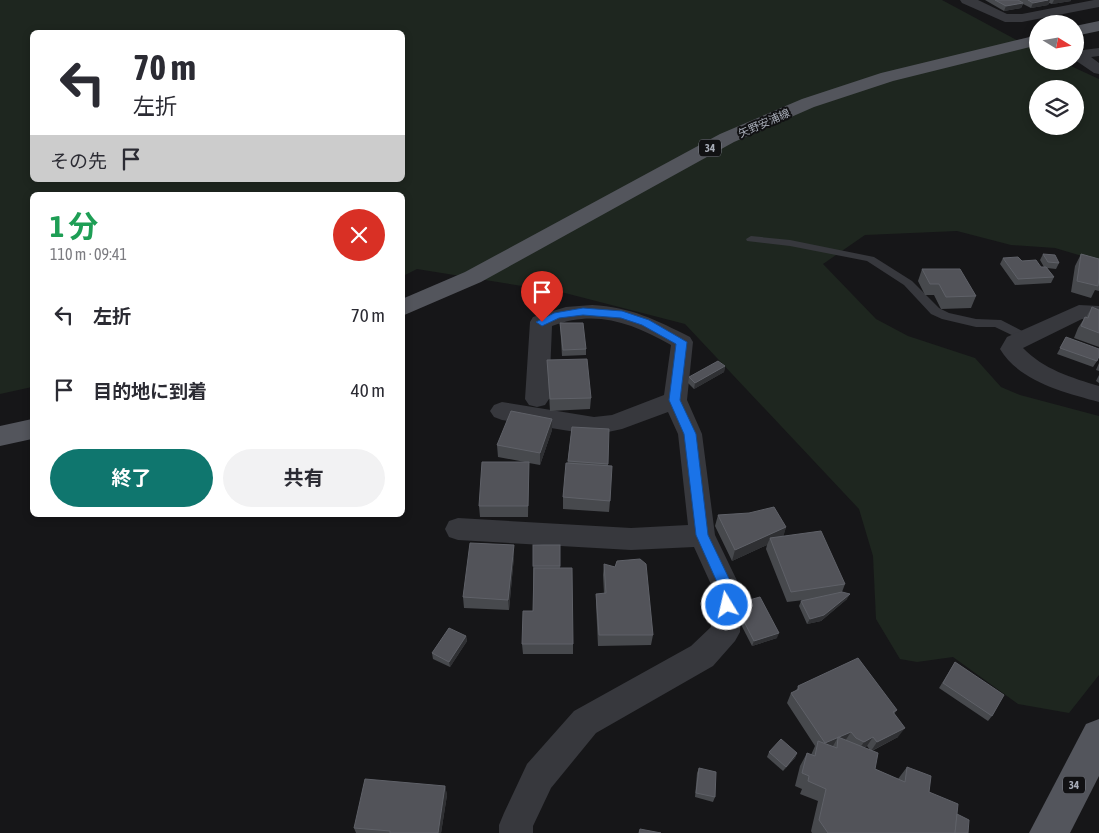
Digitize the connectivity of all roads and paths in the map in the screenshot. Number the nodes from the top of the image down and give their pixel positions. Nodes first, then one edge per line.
1 (966, 0) edge
2 (1099, 3) edge
3 (1099, 26) edge
4 (1084, 30) edge
5 (1099, 33) edge
6 (1084, 35) edge
7 (1029, 42) edge
8 (1099, 52) edge
9 (1099, 70) edge
10 (751, 239) dead end
11 (405, 307) edge
12 (1099, 313) edge
13 (1024, 337) junction
14 (1099, 394) edge
15 (537, 399) dead end
16 (675, 400) junction
17 (502, 410) dead end
18 (30, 429) edge
19 (0, 436) edge
20 (458, 529) dead end
21 (702, 535) junction
22 (1095, 756) edge
23 (516, 833) edge
24 (1049, 833) edge

1 - 2 street
3 - 4 main road
5 - 6 main road
7 - 11 main road, 矢野安浦線 / 34
8 - 9 street
10 - 13 lane
12 - 13 street
13 - 14 street
15 - 16 street
16 - 17 street
16 - 21 street
18 - 19 main road
20 - 21 street
21 - 23 street
22 - 24 main road, 34

